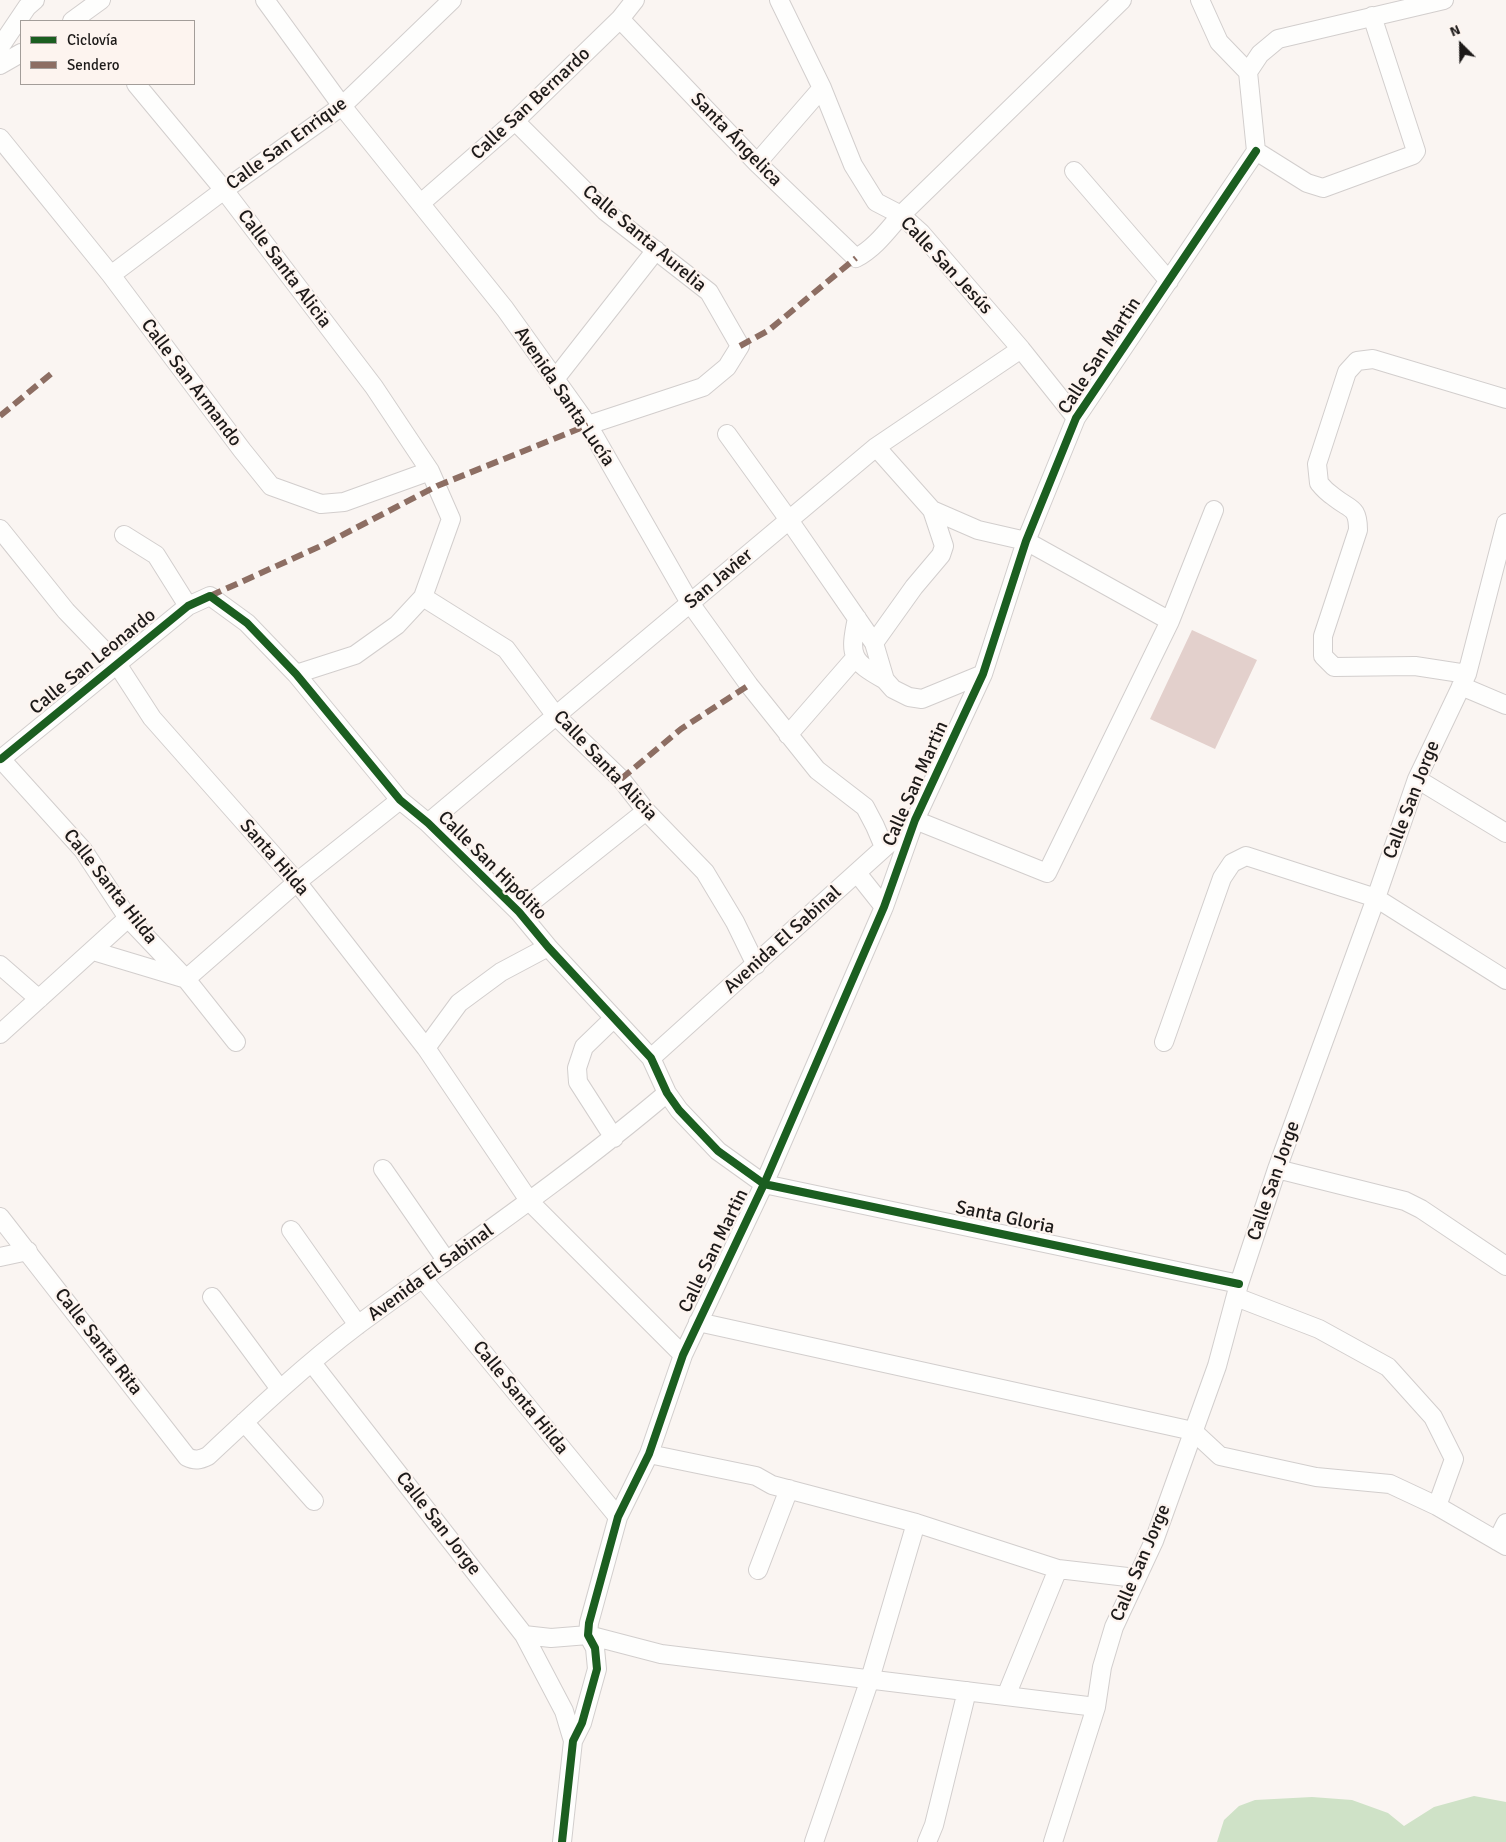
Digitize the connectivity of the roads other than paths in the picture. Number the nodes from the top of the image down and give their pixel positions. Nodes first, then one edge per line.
1 (101, 0) edge
2 (265, 0) edge
3 (452, 0) edge
4 (635, 0) edge
5 (779, 0) edge
6 (1122, 0) edge
7 (1200, 0) edge
8 (1444, 0) edge
9 (33, 9) edge
10 (1372, 16) junction
11 (79, 19) edge
12 (620, 19) junction
13 (23, 20) edge
14 (20, 24) edge
15 (0, 47) edge
16 (20, 54) edge
17 (0, 65) edge
18 (1248, 72) junction
19 (137, 85) edge
20 (822, 88) junction
21 (342, 106) junction
22 (515, 121) junction
23 (2, 147) edge
24 (1256, 151) junction
25 (757, 163) junction
26 (1074, 171) dead end
27 (224, 190) junction
28 (422, 203) junction
29 (902, 215) junction
30 (656, 250) junction
31 (111, 275) junction
32 (1169, 281) junction
33 (1021, 349) junction
34 (555, 379) junction
35 (1506, 399) edge
36 (1076, 418) junction
37 (588, 425) junction
38 (727, 434) dead end
39 (876, 447) junction
40 (430, 471) junction
41 (932, 510) junction
42 (1214, 510) dead end
43 (789, 520) junction
44 (1506, 523) edge
45 (0, 529) edge
46 (124, 536) dead end
47 (1026, 541) junction
48 (210, 596) joint
49 (423, 597) junction
50 (690, 603) junction
51 (188, 606) junction
52 (857, 618) junction
53 (1170, 621) junction
54 (874, 643) junction
55 (855, 658) junction
56 (117, 664) junction
57 (296, 674) junction
58 (983, 674) junction
59 (885, 680) junction
60 (1464, 680) junction
61 (1506, 704) edge
62 (556, 716) junction
63 (788, 734) junction
64 (3, 768) edge
65 (1416, 779) junction
66 (400, 800) junction
67 (646, 810) junction
68 (915, 820) junction
69 (428, 823) junction
70 (1506, 833) edge
71 (884, 847) junction
72 (857, 873) junction
73 (297, 882) junction
74 (1376, 898) junction
75 (884, 907) junction
76 (519, 912) junction
77 (128, 918) junction
78 (548, 947) junction
79 (93, 951) junction
80 (756, 965) junction
81 (0, 966) edge
82 (186, 979) junction
83 (1506, 980) edge
84 (39, 999) junction
85 (614, 1018) junction
86 (0, 1034) edge
87 (236, 1042) dead end
88 (1164, 1042) dead end
89 (426, 1048) junction
90 (651, 1058) junction
91 (668, 1093) junction
92 (614, 1138) junction
93 (383, 1169) dead end
94 (1277, 1169) junction
95 (764, 1184) junction
96 (530, 1202) junction
97 (0, 1216) edge
98 (291, 1230) dead end
99 (28, 1251) junction
100 (0, 1257) edge
101 (446, 1260) junction
102 (1506, 1266) edge
103 (423, 1279) junction
104 (1238, 1291) junction
105 (212, 1297) dead end
106 (698, 1322) junction
107 (358, 1325) junction
108 (683, 1355) junction
109 (312, 1363) junction
110 (280, 1389) junction
111 (244, 1422) junction
112 (1193, 1431) junction
113 (649, 1454) junction
114 (201, 1459) joint
115 (789, 1489) junction
116 (314, 1501) dead end
117 (1437, 1506) junction
118 (618, 1518) junction
119 (916, 1523) junction
120 (1506, 1523) edge
121 (1501, 1544) edge
122 (1058, 1569) junction
123 (758, 1570) dead end
124 (1136, 1578) junction
125 (588, 1634) junction
126 (524, 1635) junction
127 (870, 1679) junction
128 (967, 1691) junction
129 (1006, 1696) junction
130 (1096, 1707) junction
131 (573, 1741) junction
132 (562, 1842) edge
133 (814, 1842) edge
134 (927, 1842) edge
135 (1053, 1842) edge

1 - 11 street
2 - 21 street, Avenida Santa Lucía
3 - 21 street, Calle San Enrique
4 - 12 street, Calle San Bernardo
5 - 20 street, Calle San Jesús
6 - 29 street
7 - 18 street
8 - 10 street
9 - 13 street
10 - 18 street
10 - 24 street
12 - 22 street, Calle San Bernardo
12 - 25 street, Santa Ángelica
14 - 15 street
16 - 17 street
18 - 24 street
19 - 27 street, Calle Santa Alicia
20 - 25 street
20 - 29 street, Calle San Jesús
21 - 27 street, Calle San Enrique
21 - 28 street, Avenida Santa Lucía
22 - 28 street, Calle San Bernardo
22 - 30 street, Calle Santa Aurelia
23 - 31 street, Calle San Armando
24 - 32 street, Calle San Martin
25 - 29 street, Santa Ángelica
26 - 32 street
27 - 31 street, Calle San Enrique
27 - 40 street, Calle Santa Alicia
28 - 34 street, Avenida Santa Lucía
29 - 33 street, Calle San Jesús
30 - 34 street
30 - 37 street, Calle Santa Aurelia
31 - 40 street, Calle San Armando
32 - 36 street, Calle San Martin
33 - 36 street, Calle San Jesús
33 - 39 street, San Javier
34 - 37 street, Avenida Santa Lucía
35 - 60 street
36 - 47 street, Calle San Martin
37 - 50 street, Avenida Santa Lucía
38 - 43 street
39 - 41 street
39 - 43 street, San Javier
40 - 49 street, Calle Santa Alicia
41 - 47 street
41 - 54 street
42 - 53 street
43 - 50 street, San Javier
43 - 52 street
44 - 60 street, Calle San Jorge
45 - 56 street, Santa Hilda
46 - 51 street
47 - 53 street
47 - 58 street, Calle San Martin
48 - 51 street, Calle San Leonardo
48 - 57 street, Calle San Hipólito
49 - 57 street
49 - 62 street, Calle Santa Alicia
50 - 62 street, San Javier
50 - 63 street, Avenida Santa Lucía
51 - 56 street, Calle San Leonardo
52 - 54 street
52 - 55 street
53 - 68 street
54 - 59 street
55 - 59 street
55 - 63 street
56 - 64 street, Calle San Leonardo
56 - 73 street, Santa Hilda
57 - 66 street, Calle San Hipólito
58 - 59 street
58 - 68 street, Calle San Martin
60 - 61 street
60 - 65 street, Calle San Jorge
62 - 67 street, Calle Santa Alicia
62 - 69 street, San Javier
63 - 71 street, Avenida Santa Lucía
64 - 77 street, Calle Santa Hilda
65 - 70 street
65 - 74 street, Calle San Jorge
66 - 69 street, Calle San Hipólito
66 - 73 street
67 - 76 street
67 - 80 street, Calle Santa Alicia
68 - 71 street, Avenida El Sabinal
68 - 75 street, Calle San Martin
69 - 76 street, Calle San Hipólito
71 - 72 street, Avenida El Sabinal
72 - 75 street
72 - 80 street, Avenida El Sabinal
73 - 82 street
73 - 89 street, Santa Hilda
74 - 83 street
74 - 88 street
74 - 94 street, Calle San Jorge
75 - 95 street, Calle San Martin
76 - 78 street, Calle San Hipólito
77 - 79 street
77 - 82 street, Calle Santa Hilda
78 - 85 street, Calle San Hipólito
78 - 89 street
79 - 82 street
79 - 84 street
80 - 90 street, Avenida El Sabinal
81 - 84 street
82 - 87 street, Calle Santa Hilda
84 - 86 street
85 - 90 street, Calle San Hipólito
85 - 92 street
89 - 96 street, Santa Hilda
90 - 91 street, Calle San Hipólito
91 - 92 street, Avenida El Sabinal
91 - 95 street, Calle San Hipólito
92 - 96 street, Avenida El Sabinal
93 - 101 street
94 - 102 street
94 - 104 street, Calle San Jorge
95 - 104 street, Santa Gloria
95 - 106 street, Calle San Martin
96 - 101 street, Avenida El Sabinal
96 - 108 street, Santa Hilda
97 - 99 street, Calle Santa Rita
98 - 107 street
99 - 100 street
99 - 114 street, Calle Santa Rita
101 - 103 street, Avenida El Sabinal
103 - 107 street, Avenida El Sabinal
103 - 118 street, Calle Santa Hilda
104 - 112 street, Calle San Jorge
104 - 117 street, Santa Gloria
105 - 110 street
106 - 108 street, Calle San Martin
106 - 112 street
107 - 109 street, Avenida El Sabinal
108 - 113 street, Calle San Martin
109 - 110 street, Avenida El Sabinal
109 - 126 street, Calle San Jorge
110 - 111 street, Avenida El Sabinal
111 - 114 street, Avenida El Sabinal
111 - 116 street
112 - 117 street
112 - 124 street, Calle San Jorge
113 - 115 street
113 - 118 street, Calle San Martin
115 - 119 street
115 - 123 street
117 - 121 street
118 - 125 street, Calle San Martin
119 - 122 street
119 - 127 street
120 - 121 street
122 - 124 street
122 - 129 street
124 - 130 street, Calle San Jorge
125 - 126 street
125 - 127 street
125 - 131 street
126 - 131 street, Calle San Jorge
127 - 128 street
127 - 133 street
128 - 129 street
128 - 134 street
129 - 130 street
130 - 135 street, Calle San Jorge
131 - 132 street

